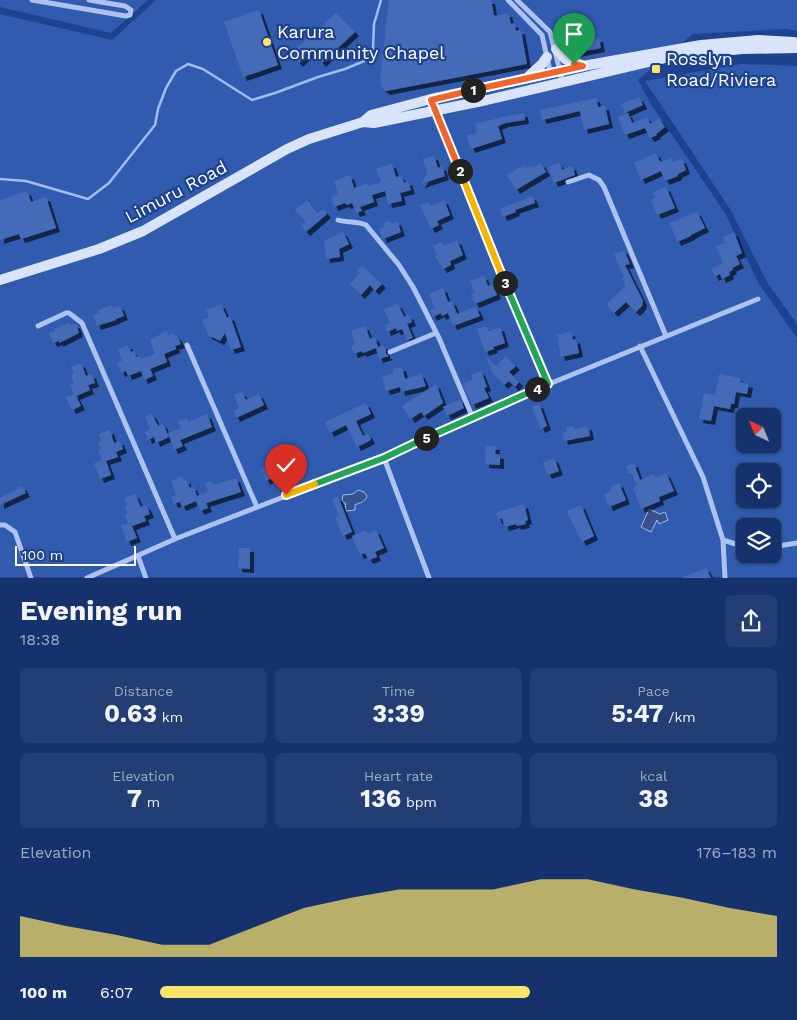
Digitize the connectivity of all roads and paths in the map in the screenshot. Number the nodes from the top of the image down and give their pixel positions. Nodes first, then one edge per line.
1 (32, 0) edge
2 (89, 0) edge
3 (508, 0) edge
4 (517, 0) edge
5 (125, 3) edge
6 (797, 42) edge
7 (797, 48) edge
8 (556, 49) junction
9 (547, 57) junction
10 (583, 66) junction
11 (555, 71) junction
12 (528, 77) junction
13 (558, 84) junction
14 (431, 100) junction
15 (434, 110) junction
16 (363, 122) junction
17 (568, 182) dead end
18 (338, 220) dead end
19 (0, 280) edge
20 (758, 299) dead end
21 (38, 326) dead end
22 (436, 333) junction
23 (666, 336) junction
24 (186, 345) dead end
25 (640, 346) junction
26 (390, 352) dead end
27 (548, 384) junction
28 (472, 416) junction
29 (384, 458) junction
30 (257, 507) junction
31 (0, 525) edge
32 (175, 539) junction
33 (723, 540) junction
34 (797, 543) edge
35 (736, 544) edge
36 (781, 546) edge
37 (138, 556) junction
38 (31, 578) edge
39 (87, 578) edge
40 (146, 578) edge
41 (429, 578) edge
42 (725, 578) edge

1 - 5 street
2 - 5 street
3 - 9 street
4 - 8 street
6 - 10 main road, Limuru Road
7 - 13 main road, Limuru Road
8 - 10 main road
8 - 11 street
9 - 11 street
9 - 12 main road
10 - 11 main road, Limuru Road
11 - 12 main road, Limuru Road
11 - 13 street
11 - 13 street
12 - 14 main road, Limuru Road
13 - 15 main road, Limuru Road
14 - 15 street
14 - 16 main road, Limuru Road
15 - 16 main road, Limuru Road
15 - 27 street
16 - 19 main road, Limuru Road
17 - 23 street
18 - 22 street
20 - 23 street
21 - 32 street
22 - 26 street
22 - 28 street
23 - 25 street
24 - 30 street
25 - 27 street
25 - 33 street
27 - 28 street
28 - 29 street
29 - 30 street
29 - 41 street
30 - 32 street
31 - 38 street
32 - 37 street
33 - 35 street
33 - 42 street
34 - 36 street
37 - 39 street
37 - 40 street

